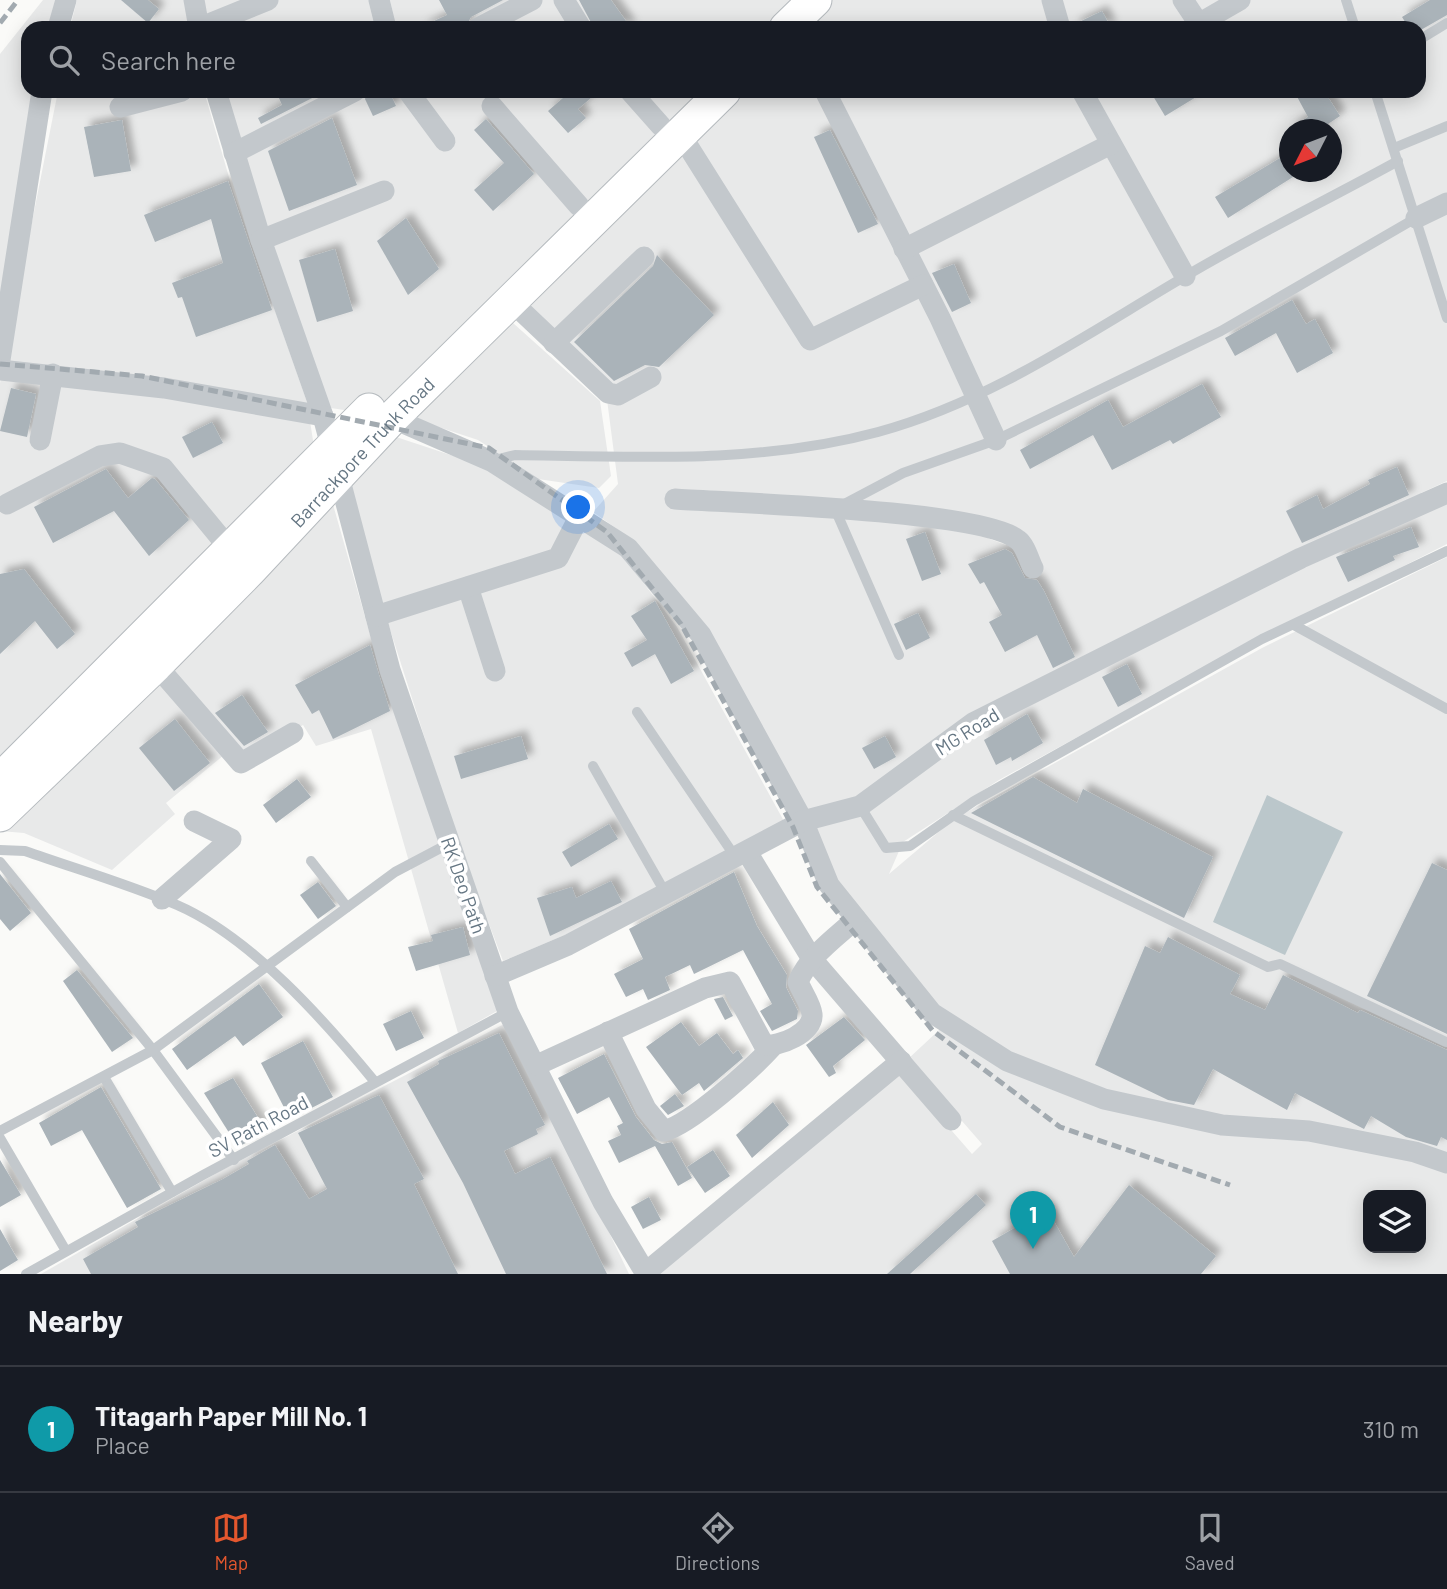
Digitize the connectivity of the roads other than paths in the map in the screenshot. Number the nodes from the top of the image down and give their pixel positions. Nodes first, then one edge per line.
1 (65, 0) edge
2 (194, 0) edge
3 (268, 0) edge
4 (379, 0) edge
5 (532, 0) edge
6 (564, 0) edge
7 (815, 0) edge
8 (1052, 0) edge
9 (1183, 0) edge
10 (1240, 0) edge
11 (1346, 0) edge
12 (60, 21) edge
13 (198, 21) edge
14 (216, 21) edge
15 (384, 21) edge
16 (492, 21) edge
17 (577, 21) edge
18 (784, 21) edge
19 (1058, 21) edge
20 (1194, 21) edge
21 (1204, 21) edge
22 (1353, 21) edge
23 (1447, 23) edge
24 (1426, 36) edge
25 (41, 98) edge
26 (155, 98) edge
27 (217, 98) edge
28 (341, 98) edge
29 (413, 98) edge
30 (637, 98) edge
31 (692, 98) edge
32 (715, 98) edge
33 (828, 98) edge
34 (1086, 98) edge
35 (1377, 98) edge
36 (492, 106) dead end
37 (120, 107) dead end
38 (1447, 126) edge
39 (671, 131) junction
40 (445, 141) dead end
41 (1111, 144) junction
42 (1394, 148) junction
43 (234, 153) junction
44 (1398, 162) junction
45 (384, 191) dead end
46 (1447, 203) edge
47 (579, 206) junction
48 (1416, 218) junction
49 (261, 240) junction
50 (904, 249) junction
51 (644, 257) dead end
52 (1185, 276) junction
53 (923, 285) junction
54 (511, 301) junction
55 (1447, 318) edge
56 (554, 343) junction
57 (0, 360) edge
58 (0, 370) edge
59 (53, 374) junction
60 (651, 377) dead end
61 (976, 397) junction
62 (392, 418) junction
63 (40, 440) dead end
64 (996, 440) junction
65 (332, 445) junction
66 (491, 461) junction
67 (1447, 493) edge
68 (675, 499) dead end
69 (7, 504) dead end
70 (835, 509) junction
71 (579, 517) junction
72 (1447, 551) edge
73 (240, 561) junction
74 (1033, 568) dead end
75 (468, 587) junction
76 (376, 616) junction
77 (1294, 625) junction
78 (899, 655) dead end
79 (156, 665) junction
80 (495, 671) dead end
81 (1447, 709) edge
82 (637, 712) dead end
83 (293, 733) dead end
84 (593, 766) dead end
85 (0, 780) edge
86 (860, 806) junction
87 (0, 815) edge
88 (953, 816) junction
89 (194, 821) dead end
90 (803, 821) junction
91 (450, 843) junction
92 (0, 850) edge
93 (742, 855) junction
94 (311, 860) dead end
95 (0, 862) edge
96 (666, 894) junction
97 (162, 899) junction
98 (347, 908) junction
99 (856, 919) junction
100 (812, 959) junction
101 (266, 967) junction
102 (495, 976) junction
103 (508, 1012) junction
104 (608, 1032) junction
105 (1446, 1042) edge
106 (773, 1046) junction
107 (153, 1050) junction
108 (901, 1061) junction
109 (537, 1065) junction
110 (104, 1077) junction
111 (375, 1083) junction
112 (951, 1120) dead end
113 (0, 1131) edge
114 (0, 1138) edge
115 (234, 1160) junction
116 (1447, 1163) edge
117 (172, 1192) junction
118 (66, 1251) junction
119 (43, 1270) edge
120 (646, 1273) edge
121 (26, 1274) edge

1 - 12 street
2 - 13 street
3 - 14 street
4 - 15 street
5 - 16 street
6 - 17 street
7 - 18 main road
8 - 19 street
9 - 20 street
10 - 21 street
11 - 22 lane
23 - 24 lane
25 - 57 street
26 - 37 street
27 - 43 street, RK Deo Path
28 - 43 street
29 - 40 street
30 - 39 street
31 - 39 main road, Barrackpore Trunk Road
32 - 39 main road, Barrackpore Trunk Road
33 - 50 street
34 - 41 street
35 - 42 lane
36 - 47 street
38 - 42 lane
39 - 47 main road, Barrackpore Trunk Road
39 - 53 street
39 - 54 main road, Barrackpore Trunk Road
41 - 50 street
41 - 52 street
42 - 44 lane
43 - 49 street, RK Deo Path
44 - 48 lane
44 - 52 lane
45 - 49 street
46 - 48 street
47 - 65 main road, Barrackpore Trunk Road
48 - 55 lane
48 - 64 lane
49 - 65 street, RK Deo Path
50 - 53 street
51 - 56 street
52 - 61 lane
53 - 61 street
54 - 56 street
54 - 62 main road, Barrackpore Trunk Road
56 - 60 street
58 - 59 street
59 - 63 street
59 - 65 street
61 - 64 street
61 - 66 lane
62 - 65 main road, Barrackpore Trunk Road
62 - 66 street
64 - 70 lane
65 - 73 main road, Barrackpore Trunk Road
65 - 76 street, RK Deo Path
66 - 71 street
67 - 86 street, MG Road
68 - 70 street
69 - 73 street
70 - 74 street
70 - 78 lane
71 - 75 street
71 - 90 street
72 - 77 lane
73 - 79 main road, Barrackpore Trunk Road
73 - 85 main road, Barrackpore Trunk Road
75 - 76 street
75 - 80 street
76 - 91 street, RK Deo Path
77 - 81 lane
77 - 88 lane
79 - 83 street
79 - 87 main road, Barrackpore Trunk Road
82 - 93 lane
84 - 96 lane
86 - 88 lane
86 - 90 street, MG Road
88 - 105 lane
89 - 97 street
90 - 93 street, MG Road
90 - 99 street
91 - 98 lane
91 - 102 street, RK Deo Path
92 - 97 lane
93 - 96 street, MG Road
93 - 100 street
94 - 98 lane
95 - 107 lane
96 - 102 street, MG Road
97 - 101 lane
98 - 101 lane
99 - 100 street
99 - 116 street
100 - 106 street
100 - 108 street
101 - 107 lane
101 - 111 lane
102 - 103 street, RK Deo Path
103 - 109 street, RK Deo Path
103 - 111 lane, SV Path Road
104 - 106 street
104 - 106 street
104 - 109 street
107 - 110 lane
107 - 115 lane
108 - 112 street
108 - 120 street
109 - 120 street, RK Deo Path
110 - 113 lane
110 - 117 lane
111 - 115 lane, SV Path Road
114 - 118 lane
115 - 117 lane, SV Path Road
117 - 118 lane, SV Path Road
118 - 119 lane, SV Path Road
119 - 121 lane, SV Path Road

